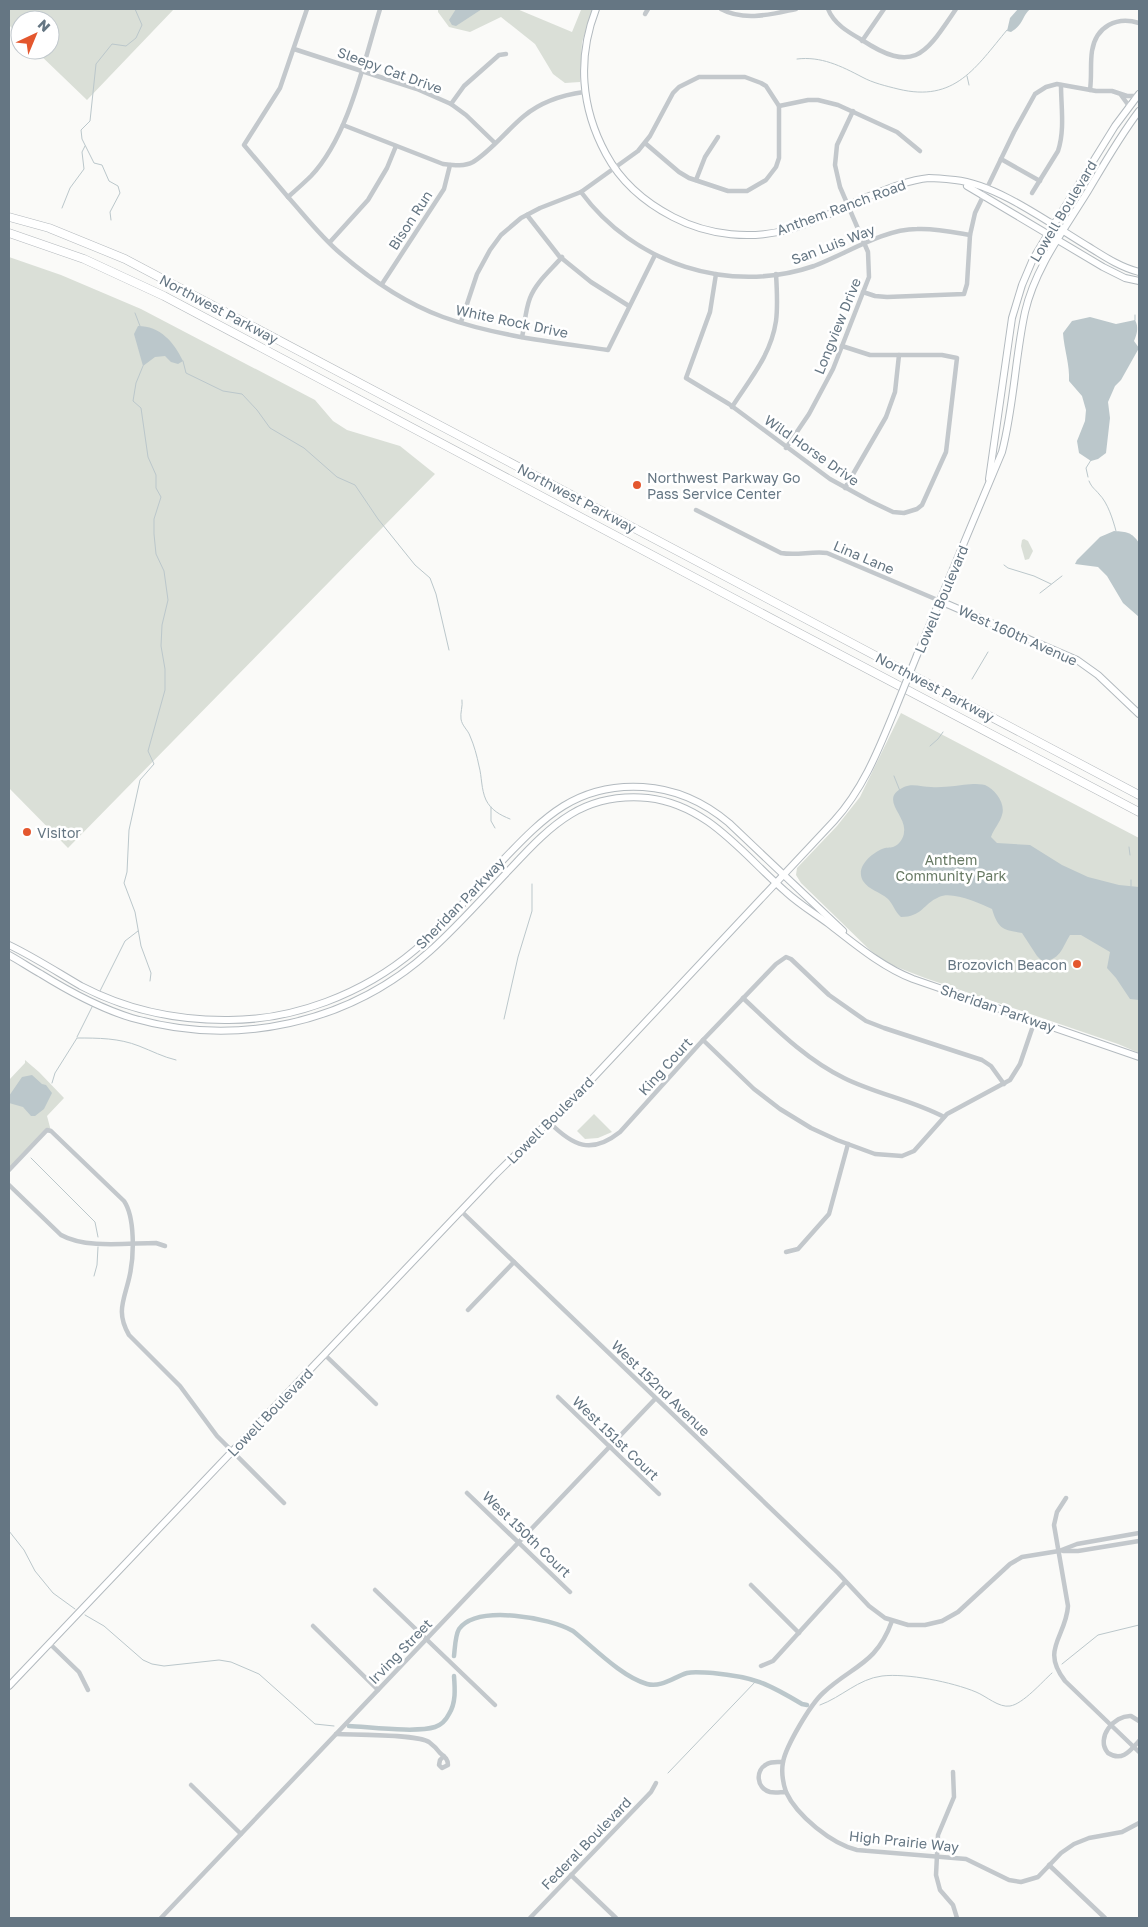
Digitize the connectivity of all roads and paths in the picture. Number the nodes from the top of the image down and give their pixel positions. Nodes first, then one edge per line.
1 (307, 9) edge
2 (380, 9) edge
3 (648, 9) edge
4 (721, 9) edge
5 (796, 9) edge
6 (828, 9) edge
7 (884, 9) edge
8 (956, 9) edge
9 (594, 10) edge
10 (771, 11) edge
11 (645, 14) dead end
12 (1139, 23) edge
13 (862, 41) junction
14 (294, 48) junction
15 (506, 54) dead end
16 (361, 70) junction
17 (1060, 84) junction
18 (1090, 90) junction
19 (584, 92) junction
20 (1121, 95) junction
21 (1138, 95) edge
22 (451, 104) junction
23 (779, 106) junction
24 (1128, 106) junction
25 (853, 111) junction
26 (1139, 111) edge
27 (343, 125) junction
28 (718, 137) dead end
29 (495, 143) junction
30 (645, 143) junction
31 (396, 146) junction
32 (920, 151) dead end
33 (1001, 159) junction
34 (450, 165) junction
35 (614, 168) junction
36 (696, 180) junction
37 (1040, 180) junction
38 (986, 191) junction
39 (581, 192) junction
40 (1032, 194) dead end
41 (288, 197) junction
42 (848, 205) junction
43 (527, 215) junction
44 (9, 217) edge
45 (1053, 226) junction
46 (1063, 231) junction
47 (9, 233) edge
48 (1048, 234) junction
49 (970, 235) junction
50 (1058, 239) junction
51 (330, 242) junction
52 (865, 244) junction
53 (655, 255) junction
54 (562, 258) junction
55 (1139, 272) edge
56 (716, 274) junction
57 (776, 274) junction
58 (1139, 281) edge
59 (382, 284) junction
60 (863, 292) junction
61 (629, 306) junction
62 (462, 322) junction
63 (522, 337) junction
64 (842, 346) junction
65 (899, 355) junction
66 (732, 406) junction
67 (786, 448) junction
68 (988, 485) junction
69 (845, 488) junction
70 (696, 510) dead end
71 (940, 601) junction
72 (1139, 714) edge
73 (1139, 795) edge
74 (1139, 812) edge
75 (783, 874) junction
76 (775, 882) junction
77 (9, 945) edge
78 (862, 949) junction
79 (9, 955) edge
80 (743, 998) junction
81 (1035, 1020) junction
82 (703, 1040) junction
83 (1139, 1057) edge
84 (1004, 1084) junction
85 (944, 1117) junction
86 (549, 1122) junction
87 (848, 1144) junction
88 (9, 1170) edge
89 (9, 1185) edge
90 (461, 1211) junction
91 (132, 1243) junction
92 (165, 1246) dead end
93 (786, 1252) dead end
94 (514, 1262) junction
95 (468, 1310) dead end
96 (325, 1354) junction
97 (558, 1397) dead end
98 (655, 1399) junction
99 (376, 1404) dead end
100 (609, 1447) junction
101 (232, 1451) junction
102 (467, 1493) dead end
103 (659, 1494) dead end
104 (1066, 1498) dead end
105 (284, 1502) dead end
106 (1139, 1533) edge
107 (1122, 1536) junction
108 (1139, 1541) edge
109 (519, 1542) junction
110 (1123, 1544) junction
111 (1059, 1551) junction
112 (845, 1582) junction
113 (751, 1586) dead end
114 (375, 1590) dead end
115 (570, 1592) dead end
116 (892, 1621) junction
117 (313, 1626) dead end
118 (799, 1633) junction
119 (426, 1639) junction
120 (49, 1643) junction
121 (761, 1666) dead end
122 (9, 1686) edge
123 (88, 1690) dead end
124 (378, 1690) junction
125 (494, 1705) dead end
126 (1139, 1721) edge
127 (1112, 1726) junction
128 (336, 1734) junction
129 (1139, 1741) edge
130 (1134, 1747) junction
131 (1139, 1752) edge
132 (444, 1756) dead end
133 (783, 1762) junction
134 (953, 1772) dead end
135 (656, 1783) dead end
136 (191, 1785) dead end
137 (786, 1792) junction
138 (1139, 1823) edge
139 (241, 1834) junction
140 (937, 1856) junction
141 (1049, 1865) junction
142 (571, 1875) junction
143 (162, 1918) edge
144 (530, 1918) edge
145 (616, 1918) edge
146 (957, 1918) edge
147 (1105, 1918) edge

1 - 14 street
2 - 16 street
3 - 11 street
4 - 10 street
5 - 10 street
6 - 13 street
7 - 13 street
8 - 13 street
9 - 19 main road, Anthem Ranch Road
12 - 18 street
14 - 16 street, Sleepy Cat Drive
14 - 41 street, White Rock Drive
15 - 22 street
16 - 22 street, Sleepy Cat Drive
16 - 27 street
17 - 18 street
17 - 33 street
17 - 37 street
18 - 20 street
19 - 29 street
19 - 35 main road, Anthem Ranch Road
20 - 21 street
20 - 24 street
21 - 24 main road, Lowell Boulevard
22 - 29 street, Sleepy Cat Drive
23 - 25 street
23 - 30 street
23 - 36 street
24 - 45 main road, Lowell Boulevard
25 - 32 street
25 - 42 street, Longview Drive
26 - 46 main road, Lowell Boulevard
27 - 31 street
27 - 41 street
28 - 36 street
29 - 34 street
30 - 35 street
30 - 36 street
31 - 34 street
31 - 51 street
33 - 37 street
33 - 38 street
34 - 59 street, Bison Run
35 - 39 street
35 - 42 main road, Anthem Ranch Road
37 - 40 street
38 - 42 main road, Anthem Ranch Road
38 - 45 main road, Anthem Ranch Road
38 - 48 main road, Anthem Ranch Road
38 - 49 street
39 - 43 street
39 - 53 street, San Luis Way
41 - 51 street, White Rock Drive
42 - 52 street, Longview Drive
43 - 54 street
43 - 62 street
44 - 73 highway, Northwest Parkway
45 - 46 main road, Anthem Ranch Road
45 - 48 main road, Lowell Boulevard
46 - 50 main road, Lowell Boulevard
46 - 55 main road, Anthem Ranch Road
47 - 74 highway, Northwest Parkway
48 - 50 main road, Anthem Ranch Road
48 - 68 main road, Lowell Boulevard
49 - 52 street, San Luis Way
49 - 60 street
50 - 58 main road, Anthem Ranch Road
50 - 68 main road, Lowell Boulevard
51 - 59 street, White Rock Drive
52 - 57 street, San Luis Way
52 - 60 street, Longview Drive
53 - 56 street, San Luis Way
53 - 61 street, White Rock Drive
54 - 61 street
54 - 63 street
56 - 57 street, San Luis Way
56 - 66 street, Wild Horse Drive
57 - 66 street
59 - 62 street, White Rock Drive
60 - 64 street, Longview Drive
61 - 63 street, White Rock Drive
62 - 63 street, White Rock Drive
64 - 65 street, Wild Horse Drive
64 - 67 street, Longview Drive
65 - 69 street
65 - 69 street, Wild Horse Drive
66 - 67 street, Wild Horse Drive
67 - 69 street, Wild Horse Drive
68 - 71 main road, Lowell Boulevard
70 - 71 street, Lina Lane
71 - 72 main road, West 160th Avenue
71 - 75 main road, Lowell Boulevard, bridge
75 - 76 main road, Lowell Boulevard
75 - 77 main road, Sheridan Parkway
75 - 78 main road, Sheridan Parkway
76 - 78 main road, Sheridan Parkway
76 - 79 main road, Sheridan Parkway
76 - 86 main road, Lowell Boulevard
78 - 81 main road, Sheridan Parkway
80 - 82 street, King Court
80 - 84 street, King Court
80 - 85 street
81 - 83 main road, Sheridan Parkway
81 - 84 street
82 - 86 street, King Court
82 - 87 street
84 - 85 street
85 - 87 street
86 - 90 main road, Lowell Boulevard
87 - 93 street
88 - 91 street
89 - 91 street
90 - 94 street, West 152nd Avenue
90 - 96 main road, Lowell Boulevard
91 - 92 street
91 - 101 street
94 - 95 street
94 - 98 street, West 152nd Avenue
96 - 99 street
96 - 101 main road, Lowell Boulevard
97 - 100 street, West 151st Court
98 - 100 street, Irving Street
98 - 112 street, West 152nd Avenue
100 - 103 street, West 151st Court
100 - 109 street, Irving Street
101 - 105 street
101 - 120 main road, Lowell Boulevard
102 - 109 street, West 150th Court
104 - 111 street
106 - 107 street
107 - 110 street
107 - 111 street
108 - 110 street
109 - 115 street, West 150th Court
109 - 119 street, Irving Street
110 - 111 street
111 - 116 street
111 - 127 street
112 - 116 street, West 152nd Avenue
112 - 118 street
113 - 118 street
114 - 119 street
116 - 133 street, High Prairie Way
117 - 124 street
118 - 121 street
119 - 124 street, Irving Street
119 - 125 street
120 - 122 main road, Lowell Boulevard
120 - 123 street
124 - 128 street, Irving Street
126 - 127 street
127 - 130 street
127 - 130 street
128 - 132 street
128 - 139 street, Irving Street
129 - 130 street
130 - 131 street
133 - 137 street, High Prairie Way
133 - 137 street
134 - 140 street
135 - 142 street, Federal Boulevard
136 - 139 street
137 - 140 street, High Prairie Way
138 - 141 street, High Prairie Way
139 - 143 street, Irving Street
140 - 141 street, High Prairie Way
140 - 146 street
141 - 147 street
142 - 144 street, Federal Boulevard
142 - 145 street

